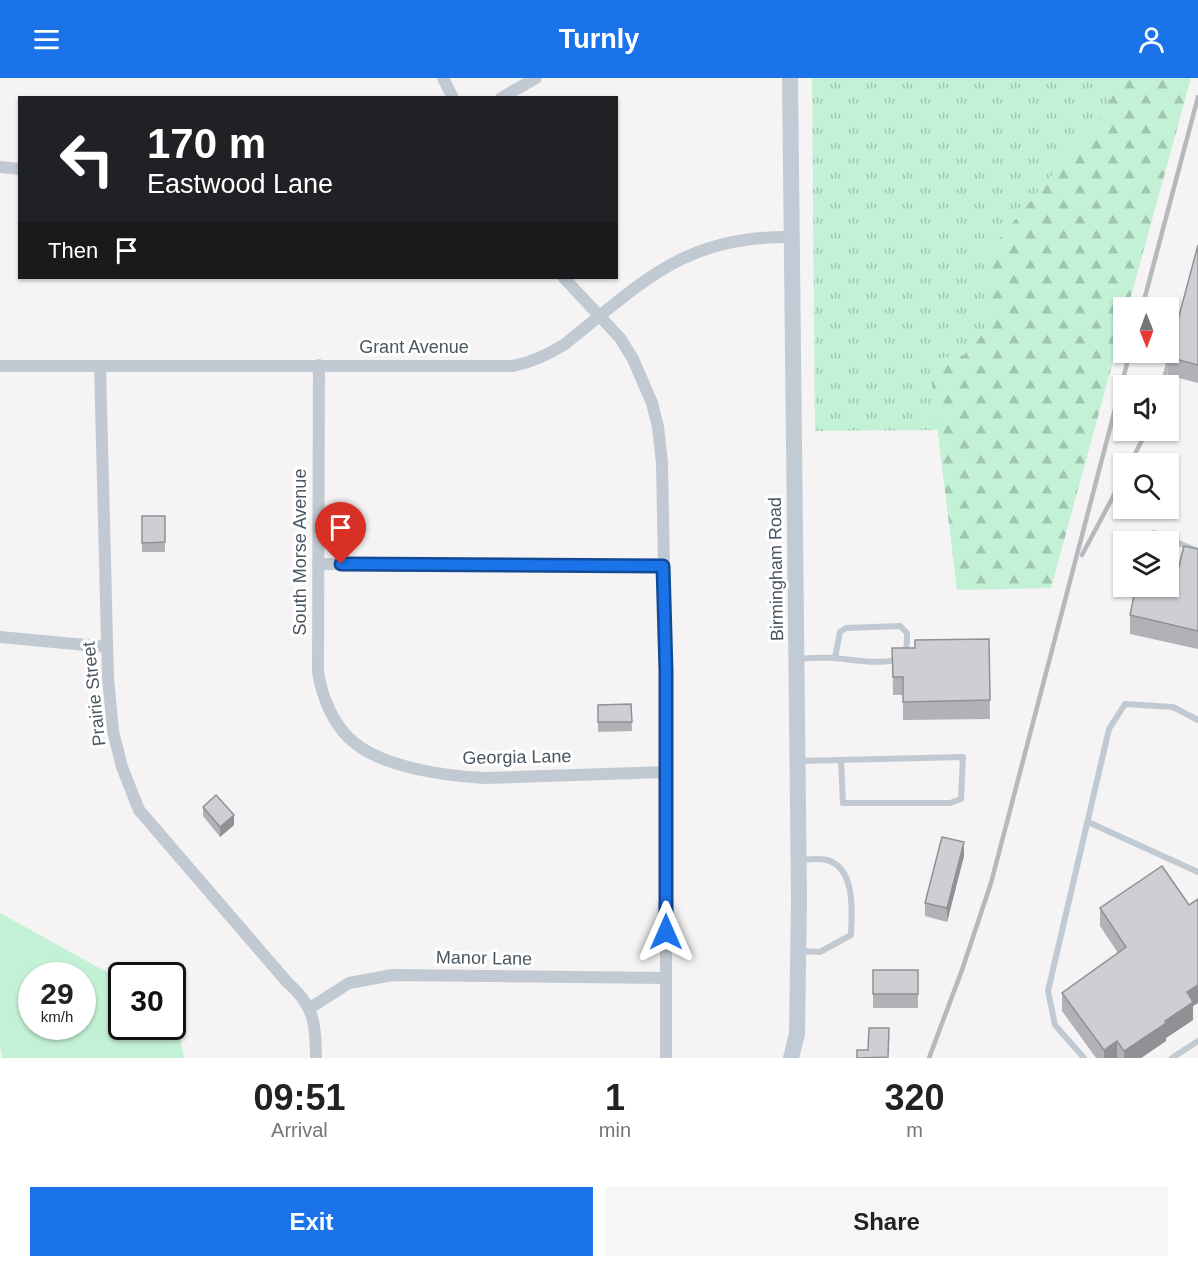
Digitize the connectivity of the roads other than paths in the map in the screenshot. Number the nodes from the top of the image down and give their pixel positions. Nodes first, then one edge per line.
1 (443, 78) edge
2 (536, 78) edge
3 (790, 78) edge
4 (452, 96) edge
5 (504, 96) edge
6 (0, 167) edge
7 (18, 169) edge
8 (792, 237) junction
9 (565, 279) edge
10 (600, 316) junction
11 (319, 365) junction
12 (0, 366) edge
13 (100, 366) junction
14 (1179, 543) edge
15 (1198, 551) edge
16 (318, 564) junction
17 (663, 566) junction
18 (0, 637) edge
19 (107, 647) junction
20 (835, 658) junction
21 (796, 659) junction
22 (1198, 720) edge
23 (345, 732) joint
24 (798, 760) junction
25 (841, 760) junction
26 (666, 772) junction
27 (1088, 822) junction
28 (799, 859) junction
29 (1198, 872) edge
30 (798, 951) junction
31 (666, 978) junction
32 (310, 1008) junction
33 (1198, 1041) edge
34 (316, 1058) edge
35 (666, 1058) edge
36 (791, 1058) edge
37 (1084, 1058) edge
38 (1172, 1058) edge

1 - 4 street
2 - 5 street
3 - 8 street, Birmingham Road
6 - 7 street
8 - 10 street, Grant Avenue
8 - 21 street, Birmingham Road
9 - 10 street
10 - 11 street, Grant Avenue
10 - 17 street
11 - 13 street, Grant Avenue
11 - 16 street, South Morse Avenue
12 - 13 street, Grant Avenue
13 - 19 street, Prairie Street
14 - 15 lane
16 - 17 street
16 - 23 street, South Morse Avenue
17 - 26 street
18 - 19 street
19 - 32 street, Prairie Street
20 - 20 lane
20 - 21 lane
21 - 24 street, Birmingham Road
22 - 27 lane
23 - 26 street, Georgia Lane
24 - 25 lane
24 - 28 street, Birmingham Road
25 - 25 lane
26 - 31 street
27 - 29 lane
27 - 37 lane
28 - 30 street, Birmingham Road
28 - 30 lane
30 - 36 street, Birmingham Road
31 - 32 street, Manor Lane
31 - 35 street
32 - 34 street
33 - 38 lane

